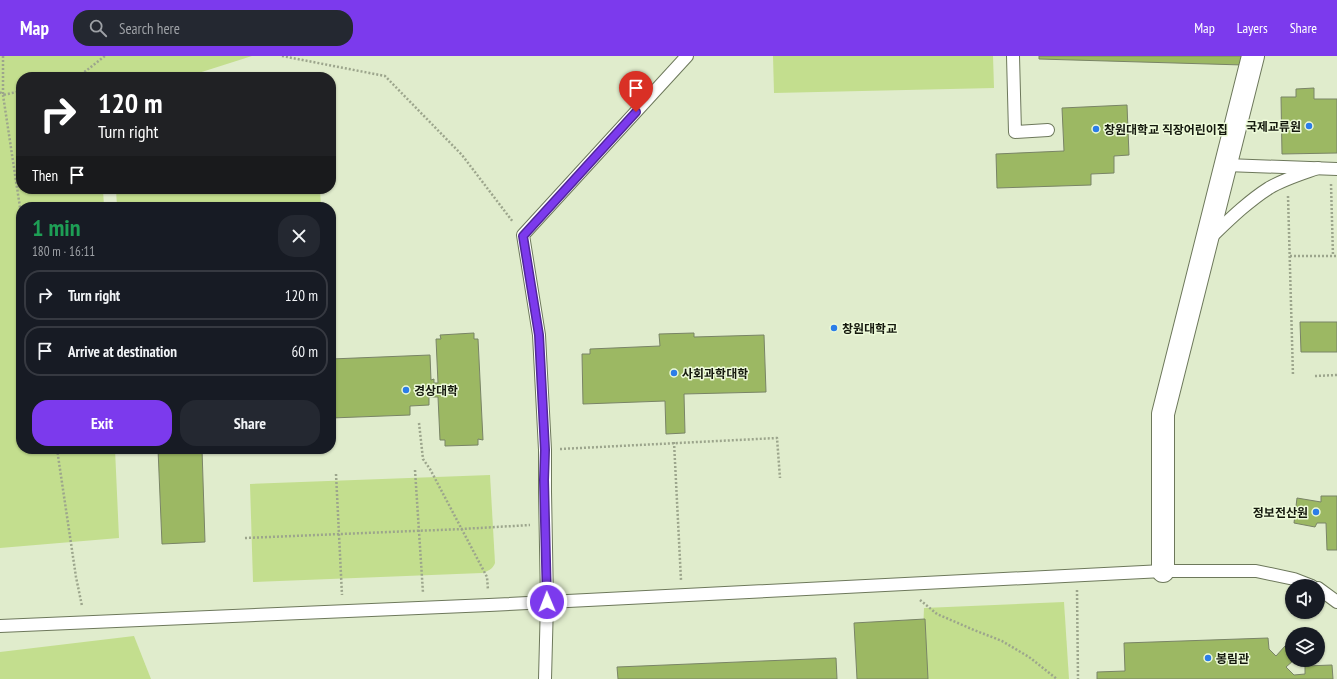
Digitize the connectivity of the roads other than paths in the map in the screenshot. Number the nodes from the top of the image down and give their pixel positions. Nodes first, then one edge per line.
1 (687, 56) edge
2 (1014, 56) edge
3 (1253, 56) edge
4 (1048, 130) dead end
5 (1226, 165) junction
6 (1318, 168) junction
7 (1334, 169) edge
8 (1207, 241) junction
9 (1163, 571) junction
10 (1294, 579) edge
11 (1325, 592) edge
12 (547, 602) junction
13 (1337, 602) edge
14 (0, 626) edge
15 (545, 679) edge

1 - 12 lane
2 - 4 lane
3 - 5 street
5 - 6 lane
5 - 8 street
6 - 7 lane
6 - 8 lane
8 - 9 street
9 - 10 lane
9 - 12 lane
11 - 13 lane
12 - 14 lane
12 - 15 lane

